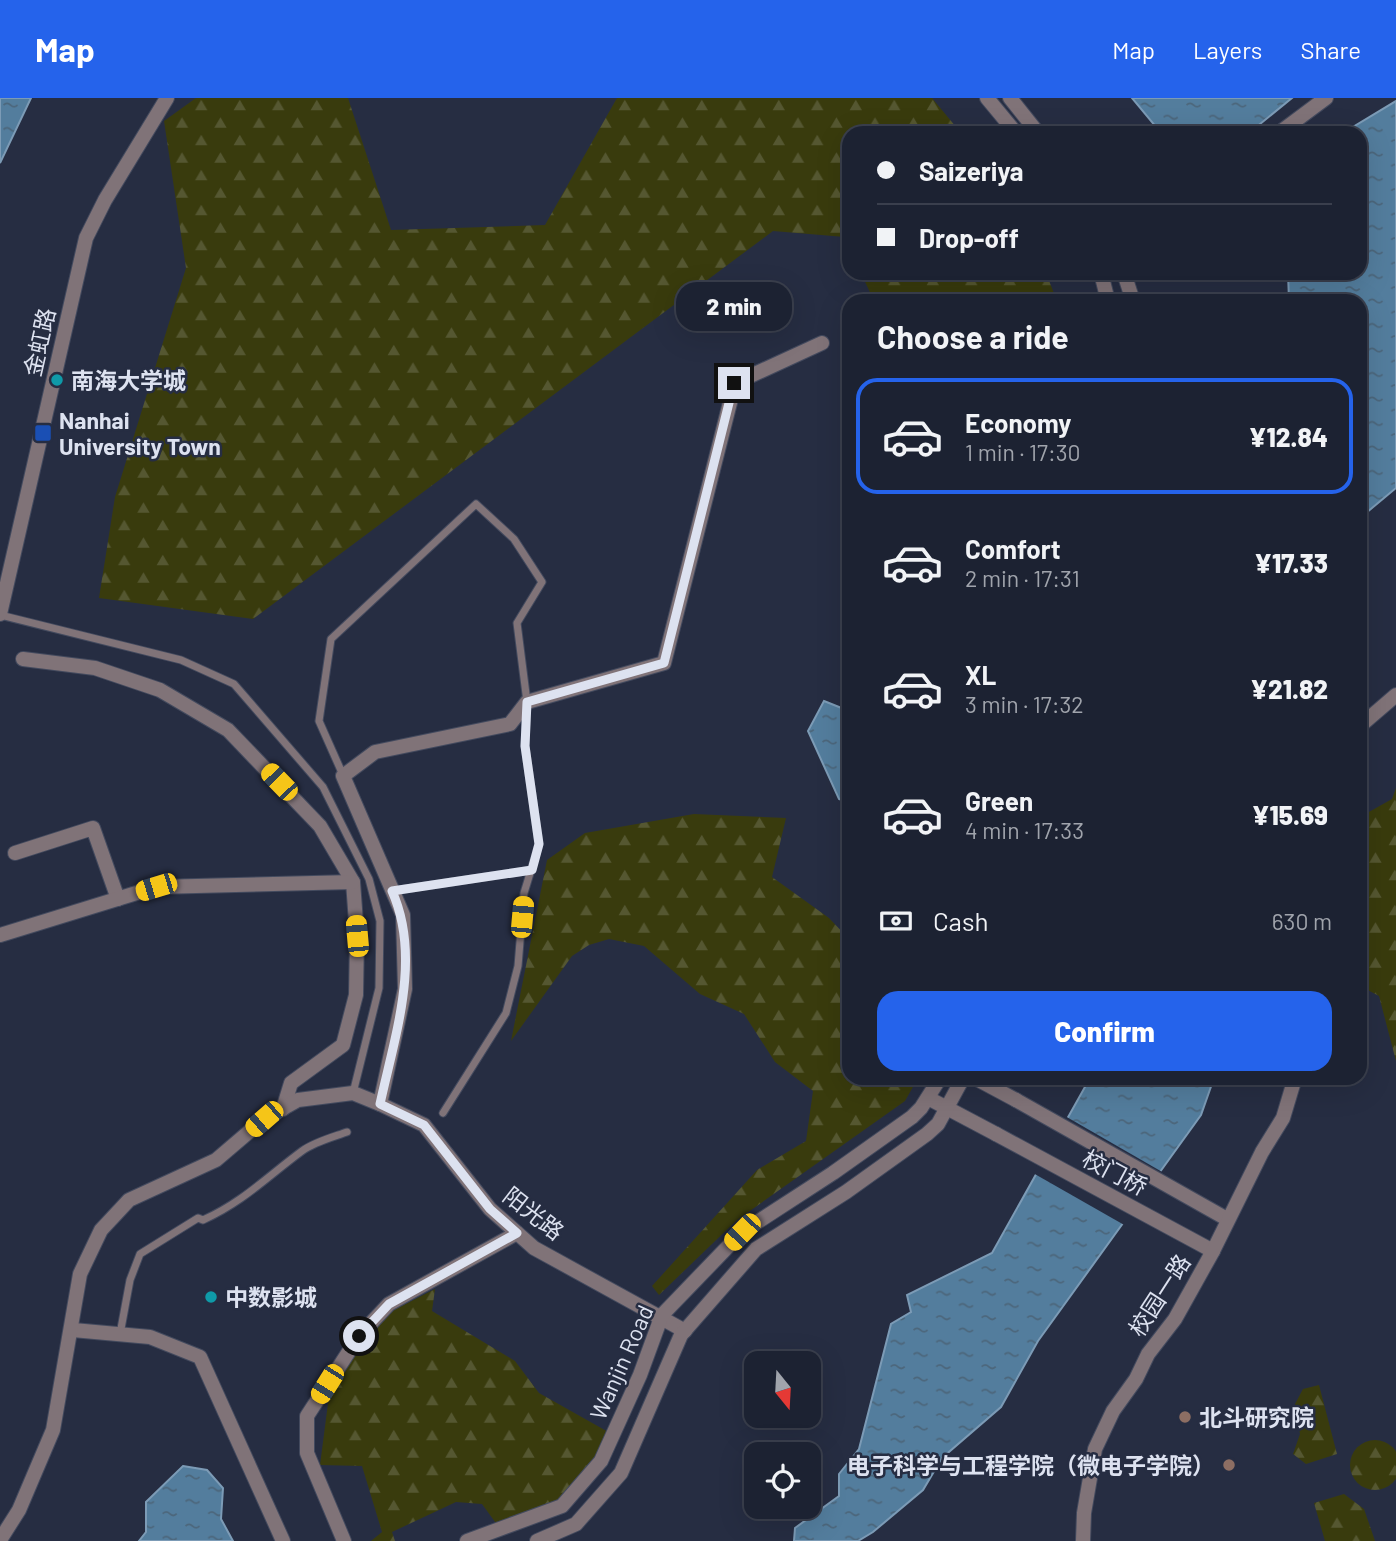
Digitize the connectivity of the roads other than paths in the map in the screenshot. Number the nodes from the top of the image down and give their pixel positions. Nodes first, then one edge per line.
1 (167, 98) edge
2 (987, 98) edge
3 (1010, 98) edge
4 (1326, 98) edge
5 (1010, 126) edge
6 (1032, 126) edge
7 (1288, 126) edge
8 (822, 344) dead end
9 (0, 615) edge
10 (23, 659) dead end
11 (1396, 695) edge
12 (527, 702) junction
13 (1367, 720) edge
14 (343, 776) junction
15 (15, 852) dead end
16 (532, 870) junction
17 (353, 882) junction
18 (392, 891) junction
19 (118, 898) junction
20 (0, 934) edge
21 (936, 1085) edge
22 (960, 1085) edge
23 (988, 1085) edge
24 (1293, 1085) edge
25 (353, 1093) junction
26 (928, 1098) junction
27 (380, 1104) junction
28 (948, 1108) junction
29 (283, 1109) junction
30 (443, 1113) dead end
31 (347, 1132) dead end
32 (1227, 1219) junction
33 (517, 1233) junction
34 (1213, 1251) junction
35 (662, 1315) junction
36 (73, 1330) junction
37 (685, 1331) junction
38 (120, 1334) junction
39 (0, 1540) edge
40 (284, 1541) edge
41 (344, 1541) edge
42 (467, 1541) edge
43 (537, 1541) edge
44 (1083, 1541) edge

1 - 9 street, 金虹路
2 - 5 street
3 - 6 street
4 - 7 street
8 - 12 street
9 - 25 lane
10 - 17 street
11 - 13 street
12 - 14 street
12 - 14 lane
12 - 16 lane
14 - 18 street
15 - 19 street
16 - 18 lane
16 - 30 lane
17 - 19 street
17 - 29 street
18 - 27 street
19 - 20 street
21 - 26 street, Wanjin Road
22 - 28 street, Wanjin Road
23 - 32 street, 校门桥
24 - 32 street, 校园一路
25 - 27 street, 阳光路
25 - 29 street
26 - 28 street, 校门桥
26 - 35 street, Wanjin Road
27 - 33 street, 阳光路
28 - 34 street, 校门桥
28 - 37 street, Wanjin Road
29 - 36 street
31 - 38 lane
32 - 34 street, 校园一路
33 - 35 street, 阳光路
33 - 41 street
34 - 44 street, 校园一路
35 - 37 street, 阳光路
35 - 42 street, Wanjin Road
36 - 38 street
36 - 39 street
37 - 43 street, Wanjin Road
38 - 40 street

